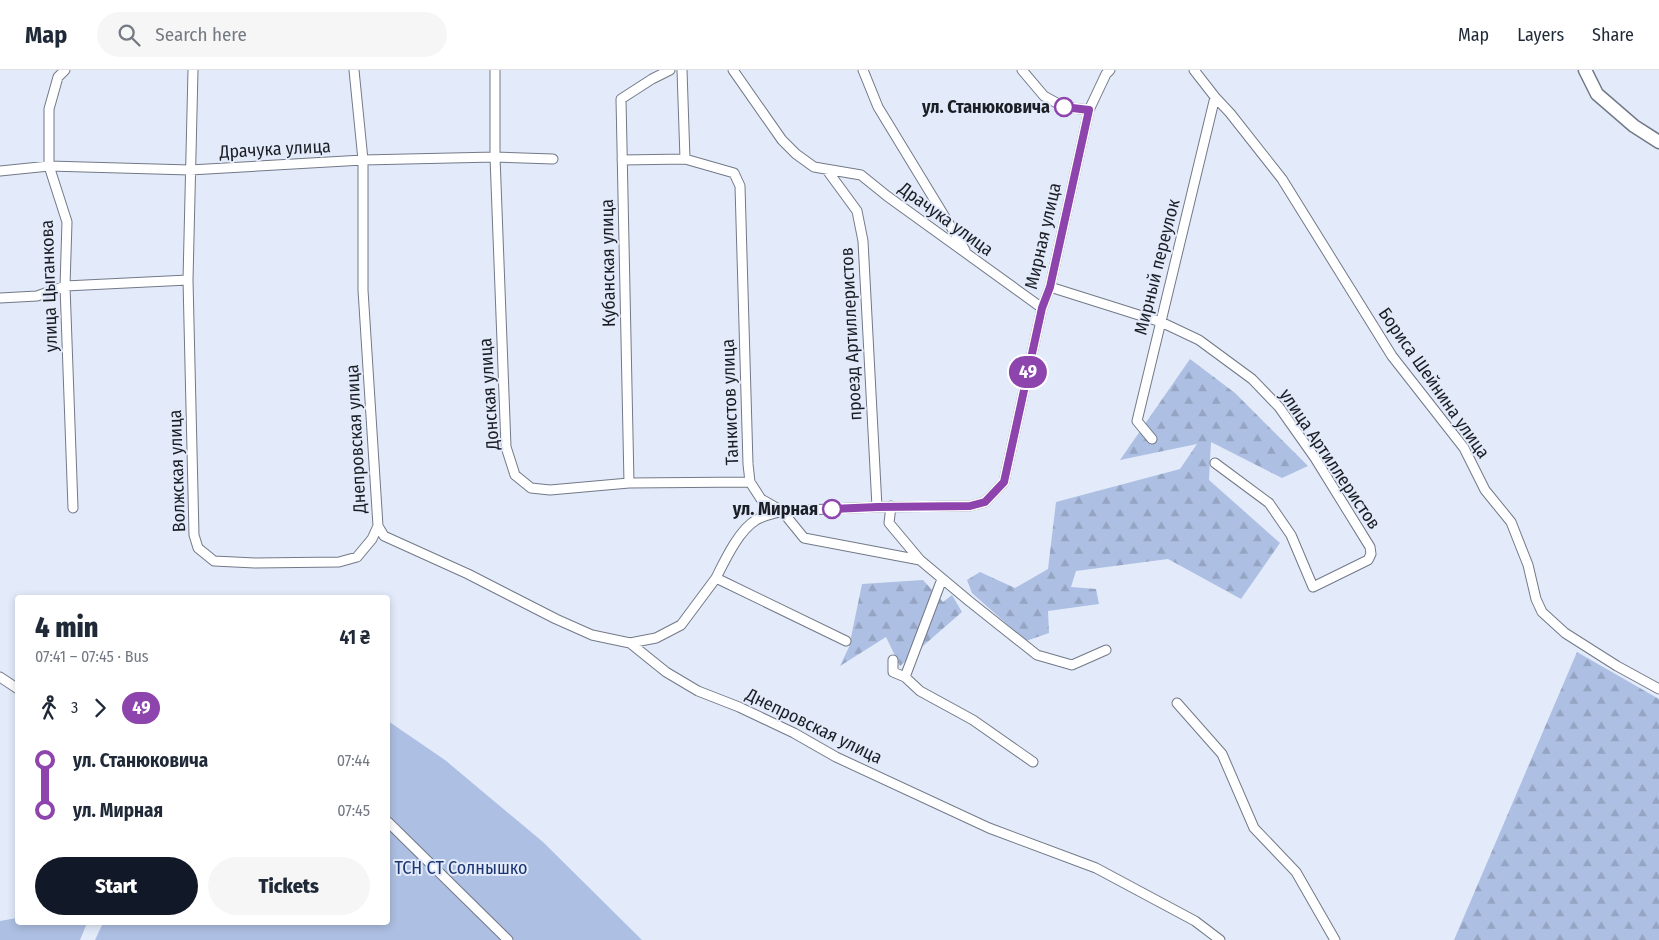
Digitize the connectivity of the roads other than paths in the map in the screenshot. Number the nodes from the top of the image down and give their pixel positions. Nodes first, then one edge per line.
1 (65, 70) edge
2 (193, 70) edge
3 (354, 70) edge
4 (495, 70) edge
5 (670, 70) edge
6 (682, 70) edge
7 (733, 70) edge
8 (863, 70) edge
9 (1022, 70) edge
10 (1110, 70) edge
11 (1194, 70) edge
12 (1585, 70) edge
13 (1215, 97) junction
14 (1089, 110) junction
15 (1659, 142) edge
16 (495, 157) junction
17 (553, 159) dead end
18 (686, 159) junction
19 (363, 160) junction
20 (622, 160) junction
21 (49, 166) junction
22 (190, 170) junction
23 (826, 170) junction
24 (0, 171) edge
25 (967, 254) junction
26 (188, 280) junction
27 (65, 286) junction
28 (1050, 287) junction
29 (0, 298) edge
30 (1042, 308) junction
31 (1161, 322) junction
32 (1152, 439) dead end
33 (1215, 462) dead end
34 (750, 482) junction
35 (628, 483) junction
36 (890, 506) junction
37 (877, 507) junction
38 (73, 508) dead end
39 (782, 511) junction
40 (378, 526) junction
41 (920, 560) junction
42 (716, 578) junction
43 (942, 579) junction
44 (846, 641) dead end
45 (630, 643) junction
46 (1106, 650) dead end
47 (893, 660) dead end
48 (0, 677) edge
49 (904, 677) junction
50 (15, 687) edge
51 (1659, 689) edge
52 (1177, 702) dead end
53 (1033, 762) dead end
54 (390, 824) edge
55 (508, 940) edge
56 (1220, 940) edge
57 (1336, 940) edge

1 - 21 street, улица Цыганкова
2 - 22 street, Волжская улица
3 - 19 street, Днепровская улица
4 - 16 street, Донская улица
5 - 20 street, Кубанская улица
6 - 18 street
7 - 23 street
8 - 25 street
9 - 14 street
10 - 14 street, Мирная улица
11 - 13 street, Бориса Шейнина улица
12 - 15 main road
13 - 31 street, Мирный переулок
13 - 51 street, Бориса Шейнина улица
14 - 28 street, Мирная улица
16 - 17 street, Драчука улица
16 - 19 street, Драчука улица
16 - 35 street, Донская улица
18 - 20 street
18 - 34 street, Танкистов улица
19 - 22 street, Драчука улица
19 - 40 street, Днепровская улица
20 - 35 street, Кубанская улица
21 - 22 street, Драчука улица
21 - 24 street, Драчука улица
21 - 27 street, улица Цыганкова
22 - 26 street, Волжская улица
23 - 25 street, Драчука улица
23 - 37 street, проезд Артиллеристов
25 - 30 street, Драчука улица
26 - 27 street
26 - 40 street, Волжская улица
27 - 29 street
27 - 38 street, улица Цыганкова
28 - 30 street, Мирная улица
28 - 31 street, улица Артиллеристов
30 - 36 street, Мирная улица
31 - 32 street, Мирный переулок
31 - 33 street, улица Артиллеристов
34 - 35 street, Донская улица
34 - 39 street, Танкистов улица
36 - 37 street, Мирная улица
36 - 41 street
37 - 39 street, Мирная улица
39 - 41 street
39 - 42 street
40 - 45 street, Днепровская улица
41 - 43 street
42 - 44 street
42 - 45 street, Днепровская улица
43 - 46 street
43 - 49 street
45 - 56 street, Днепровская улица
47 - 49 street
48 - 50 street
49 - 53 street
52 - 57 street
54 - 55 street

